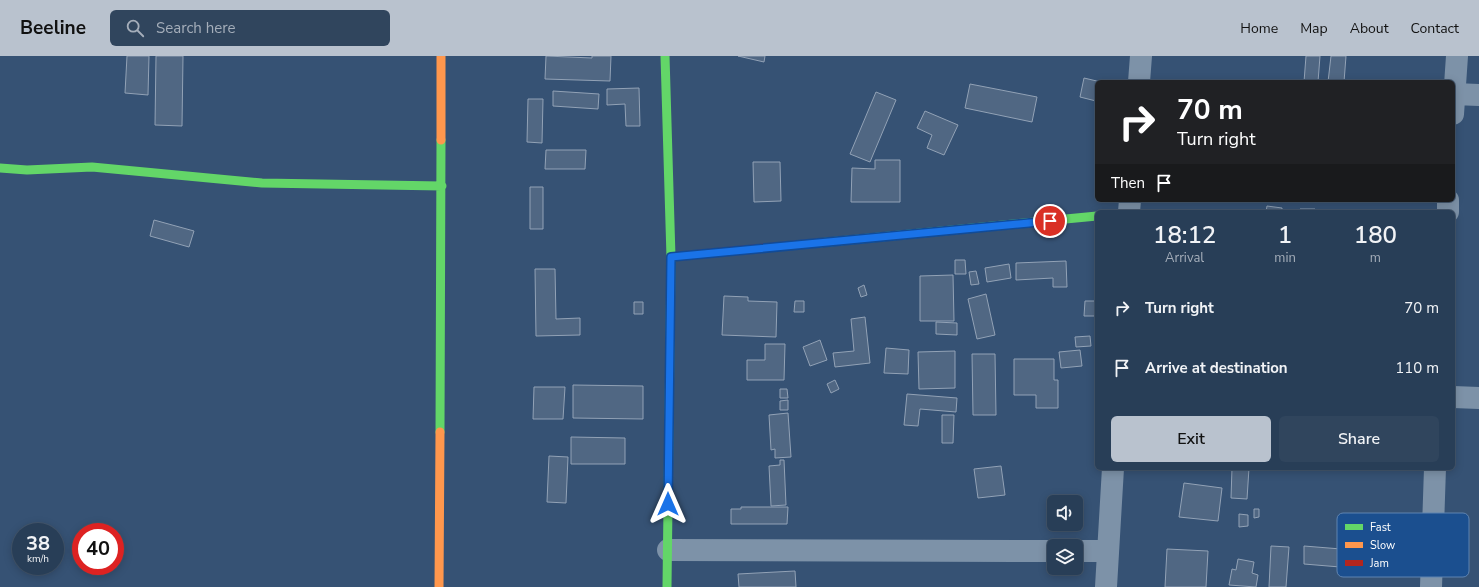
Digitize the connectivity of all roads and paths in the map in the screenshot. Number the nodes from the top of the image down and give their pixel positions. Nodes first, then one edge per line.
1 (441, 56) edge
2 (665, 56) edge
3 (1141, 56) edge
4 (1457, 56) edge
5 (1139, 80) edge
6 (1455, 88) edge
7 (1479, 95) edge
8 (1455, 104) edge
9 (0, 168) edge
10 (442, 186) junction
11 (1095, 216) edge
12 (671, 257) junction
13 (1455, 397) edge
14 (1479, 398) edge
15 (1113, 470) edge
16 (1435, 470) edge
17 (1433, 513) edge
18 (668, 550) junction
19 (1047, 551) edge
20 (1083, 551) edge
21 (1108, 552) junction
22 (1431, 577) edge
23 (439, 587) edge
24 (668, 587) edge
25 (1106, 587) edge
26 (1431, 587) edge

1 - 10 street
2 - 12 street
3 - 5 street
4 - 6 street
7 - 8 street
9 - 10 street
10 - 23 street
11 - 12 street
12 - 18 street
13 - 14 street
15 - 21 street
16 - 17 street
18 - 19 street
18 - 24 street
20 - 21 street
21 - 25 street
22 - 26 street

